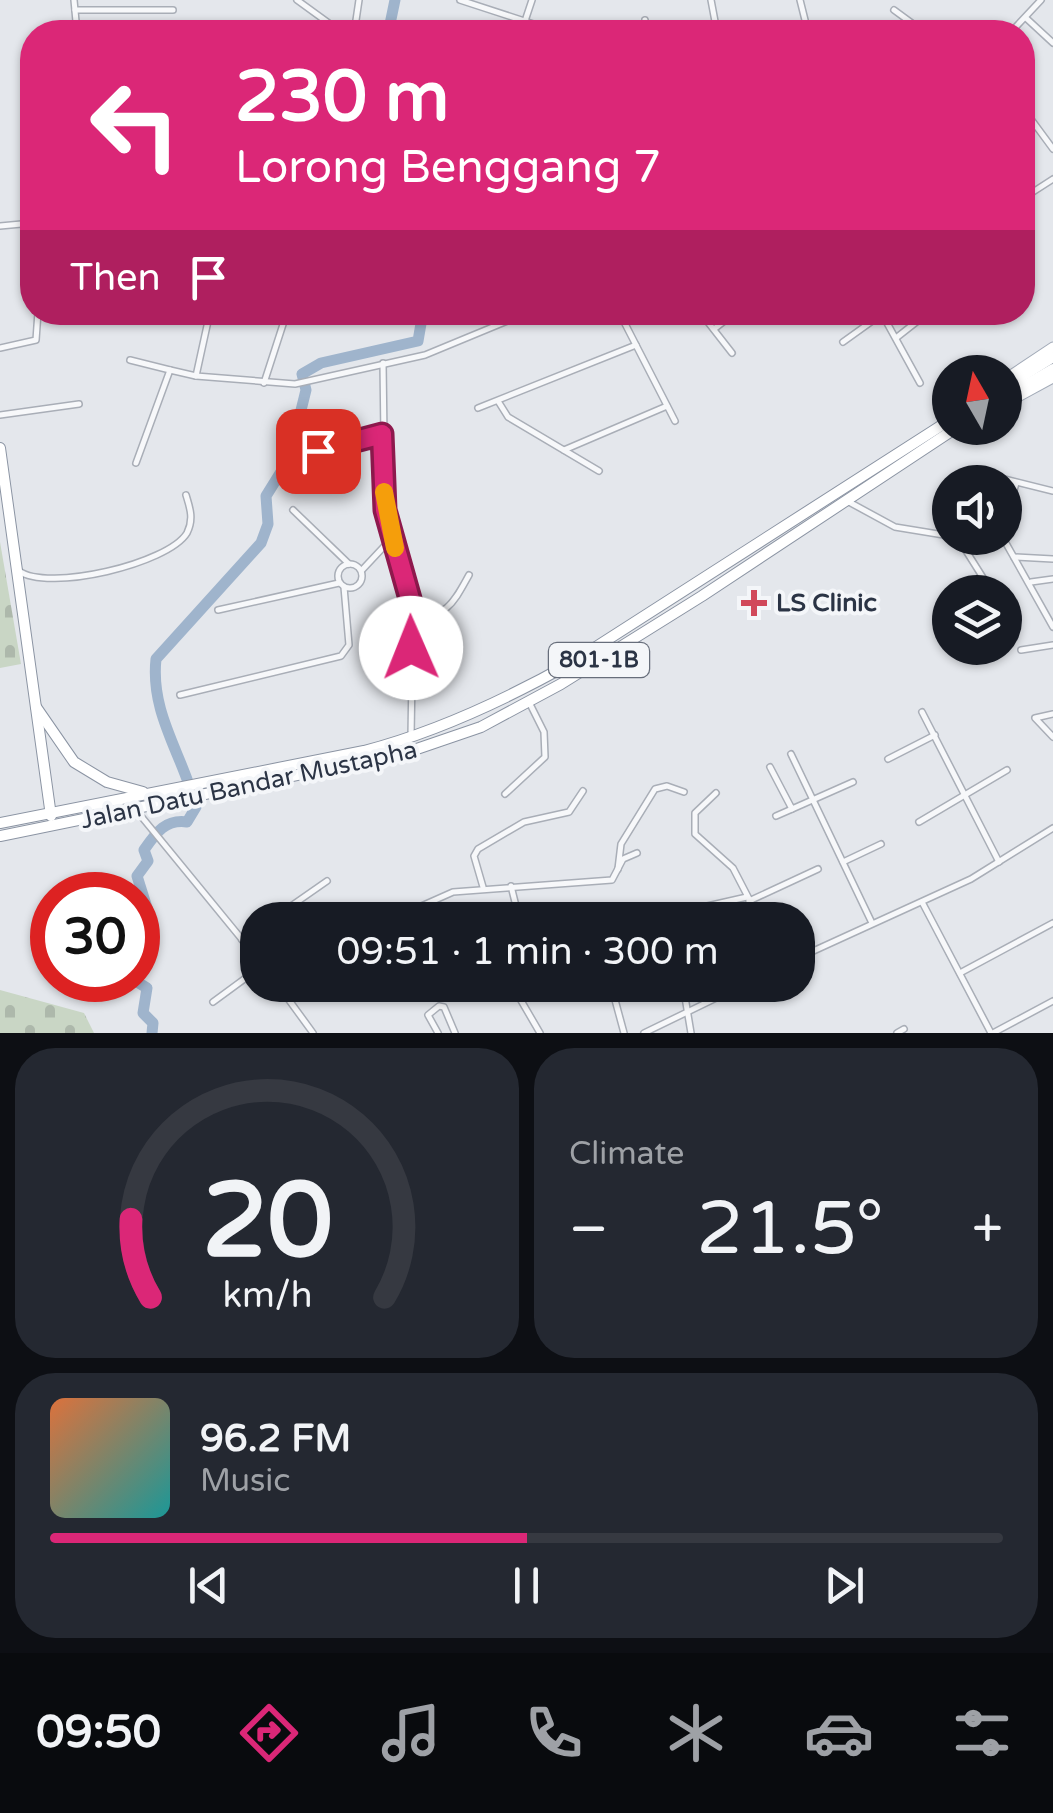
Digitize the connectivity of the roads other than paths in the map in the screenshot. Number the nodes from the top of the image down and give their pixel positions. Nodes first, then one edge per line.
1 (74, 0) edge
2 (297, 0) edge
3 (460, 0) edge
4 (1041, 0) edge
5 (74, 10) junction
6 (174, 10) dead end
7 (894, 10) dead end
8 (1025, 18) joint
9 (75, 20) edge
10 (324, 20) edge
11 (522, 20) edge
12 (908, 20) edge
13 (1027, 20) edge
14 (1035, 125) edge
15 (1053, 149) edge
16 (37, 325) edge
17 (207, 325) edge
18 (284, 325) edge
19 (497, 325) edge
20 (626, 325) edge
21 (711, 325) edge
22 (719, 325) edge
23 (866, 325) edge
24 (889, 325) edge
25 (912, 325) edge
26 (714, 329) junction
27 (896, 338) junction
28 (843, 342) dead end
29 (636, 345) junction
30 (1053, 347) edge
31 (0, 348) edge
32 (732, 353) dead end
33 (1053, 358) edge
34 (130, 360) dead end
35 (382, 363) junction
36 (1053, 368) edge
37 (170, 370) junction
38 (1022, 370) edge
39 (1022, 374) edge
40 (196, 376) junction
41 (1053, 378) edge
42 (920, 382) dead end
43 (264, 383) junction
44 (1022, 389) edge
45 (1022, 393) edge
46 (498, 401) junction
47 (79, 404) dead end
48 (667, 406) junction
49 (478, 408) dead end
50 (0, 415) edge
51 (675, 421) dead end
52 (932, 432) edge
53 (382, 434) junction
54 (932, 444) edge
55 (0, 448) edge
56 (564, 450) junction
57 (318, 451) dead end
58 (136, 463) dead end
59 (599, 471) dead end
60 (1022, 484) edge
61 (1053, 490) edge
62 (186, 494) dead end
63 (846, 500) junction
64 (294, 510) dead end
65 (932, 533) edge
66 (392, 538) junction
67 (1014, 557) joint
68 (1053, 559) edge
69 (348, 564) junction
70 (360, 568) junction
71 (16, 570) junction
72 (714, 571) junction
73 (740, 572) junction
74 (469, 574) dead end
75 (1053, 579) edge
76 (1030, 582) junction
77 (341, 585) junction
78 (354, 589) junction
79 (410, 598) junction
80 (348, 604) junction
81 (218, 610) dead end
82 (413, 614) junction
83 (1053, 627) edge
84 (375, 630) dead end
85 (1053, 645) edge
86 (1022, 650) edge
87 (180, 694) dead end
88 (529, 702) junction
89 (35, 707) junction
90 (922, 712) dead end
91 (1053, 714) edge
92 (935, 735) junction
93 (1053, 737) edge
94 (411, 738) junction
95 (791, 754) dead end
96 (888, 759) dead end
97 (770, 766) dead end
98 (1007, 770) dead end
99 (852, 782) dead end
100 (192, 791) junction
101 (584, 792) dead end
102 (684, 792) dead end
103 (716, 793) dead end
104 (152, 794) junction
105 (505, 794) dead end
106 (964, 797) junction
107 (813, 800) junction
108 (72, 809) junction
109 (792, 809) junction
110 (136, 810) junction
111 (51, 814) junction
112 (776, 816) dead end
113 (82, 821) junction
114 (919, 822) dead end
115 (0, 823) edge
116 (53, 826) junction
117 (1053, 828) edge
118 (0, 836) edge
119 (881, 844) dead end
120 (637, 853) dead end
121 (843, 862) junction
122 (999, 862) junction
123 (818, 869) dead end
124 (618, 870) junction
125 (327, 881) dead end
126 (510, 886) junction
127 (483, 887) junction
128 (748, 899) junction
129 (297, 902) edge
130 (428, 902) edge
131 (515, 902) edge
132 (732, 902) edge
133 (750, 902) edge
134 (922, 902) junction
135 (872, 923) junction
136 (1053, 923) edge
137 (240, 938) edge
138 (815, 950) edge
139 (960, 972) junction
140 (240, 982) edge
141 (213, 1002) dead end
142 (291, 1002) edge
143 (522, 1002) edge
144 (616, 1002) edge
145 (686, 1002) edge
146 (710, 1002) edge
147 (1053, 1002) edge
148 (688, 1013) junction
149 (313, 1033) edge
150 (438, 1033) edge
151 (456, 1033) edge
152 (540, 1033) edge
153 (624, 1033) edge
154 (644, 1033) edge
155 (691, 1033) edge
156 (992, 1033) edge

1 - 5 street
2 - 10 street
3 - 11 street
4 - 8 street
5 - 6 street
5 - 9 street
7 - 12 street
8 - 13 street
14 - 15 street
16 - 31 street
17 - 40 street
18 - 43 street
19 - 35 street
20 - 29 street
21 - 26 street
22 - 26 street
23 - 28 street
24 - 27 street
25 - 27 street
26 - 32 street
27 - 42 street
29 - 46 street
29 - 48 street
30 - 38 main road
33 - 39 highway
34 - 37 street
35 - 43 street
35 - 53 street
36 - 44 highway
37 - 40 street
37 - 58 street
40 - 43 street
41 - 45 main road
46 - 49 street
46 - 56 street
47 - 50 street
48 - 51 street
48 - 56 street
52 - 72 highway, Jalan Datu Bandar Mustapha
53 - 57 street
53 - 66 street
54 - 63 highway, Jalan Datu Bandar Mustapha / 801-1B
55 - 71 highway
56 - 59 street
60 - 61 street
62 - 71 street
63 - 65 street
63 - 73 highway, Jalan Datu Bandar Mustapha / 801-1B
64 - 69 street
66 - 70 street
66 - 79 street
67 - 68 street
67 - 76 street
69 - 70 street
69 - 77 street
70 - 78 street
71 - 89 highway
72 - 73 main road
72 - 94 highway, Jalan Datu Bandar Mustapha
73 - 88 highway, Jalan Datu Bandar Mustapha / 801-1B
74 - 82 street
75 - 76 street
76 - 83 street
77 - 78 street
77 - 80 street
77 - 81 street
78 - 80 street
79 - 82 street
79 - 84 street
80 - 87 street
82 - 94 street
85 - 86 street
88 - 100 highway, Jalan Datu Bandar Mustapha / 801-1B
88 - 105 street
89 - 104 highway
89 - 111 highway
90 - 92 street
91 - 93 street
92 - 96 street
92 - 106 street
94 - 100 highway, Jalan Datu Bandar Mustapha
95 - 107 street
97 - 109 street
98 - 106 street
99 - 107 street
100 - 104 highway, Jalan Datu Bandar Mustapha
100 - 110 highway, Jalan Datu Bandar Mustapha / 801-1B
101 - 127 street
102 - 124 street
103 - 128 street
104 - 108 highway, Jalan Datu Bandar Mustapha
106 - 114 street
106 - 122 street
107 - 109 street
107 - 121 street
108 - 111 highway, Jalan Datu Bandar Mustapha
108 - 113 highway
109 - 112 street
110 - 113 highway, Jalan Datu Bandar Mustapha / 801-1B
110 - 137 street
111 - 115 highway, Jalan Datu Bandar Mustapha
111 - 116 highway
113 - 116 highway, Jalan Datu Bandar Mustapha / 801-1B
116 - 118 highway, Jalan Datu Bandar Mustapha
117 - 122 street
119 - 121 street
120 - 124 street
121 - 135 street
122 - 134 street
123 - 128 street
124 - 126 street
125 - 129 street
126 - 127 street
126 - 131 street
127 - 130 street
128 - 132 street
128 - 133 street
134 - 135 street
134 - 139 street
135 - 138 street
136 - 139 street
139 - 156 street
140 - 141 street
142 - 149 street
143 - 152 street
144 - 153 street
145 - 148 street
146 - 148 street
147 - 156 street
148 - 154 street
148 - 155 street
150 - 151 street

